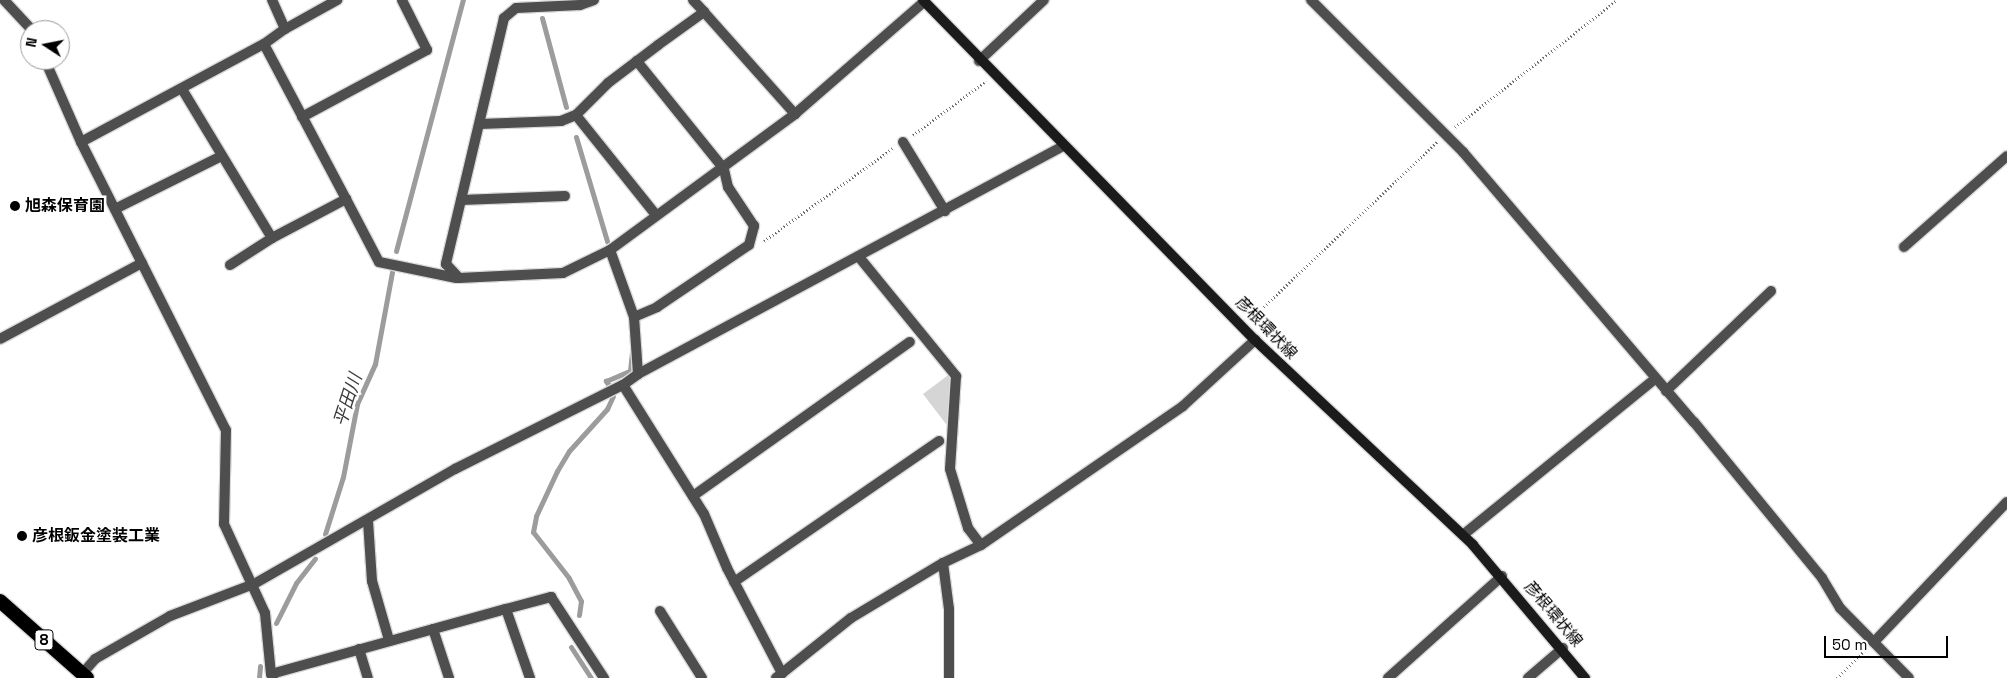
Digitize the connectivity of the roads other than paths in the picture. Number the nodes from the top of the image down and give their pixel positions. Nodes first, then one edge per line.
1 (4, 0) edge
2 (272, 0) edge
3 (337, 0) edge
4 (402, 0) edge
5 (594, 0) edge
6 (693, 0) edge
7 (1044, 0) edge
8 (1311, 0) edge
9 (923, 1) edge
10 (704, 12) junction
11 (23, 20) edge
12 (285, 30) junction
13 (264, 44) junction
14 (637, 61) junction
15 (979, 61) junction
16 (49, 70) edge
17 (182, 89) junction
18 (795, 114) junction
19 (576, 115) junction
20 (302, 117) junction
21 (480, 124) junction
22 (81, 142) junction
23 (903, 142) road end
24 (1063, 146) junction
25 (222, 156) junction
26 (2007, 156) edge
27 (724, 169) junction
28 (565, 196) dead end
29 (346, 199) junction
30 (461, 200) junction
31 (115, 209) junction
32 (945, 211) junction
33 (656, 215) junction
34 (272, 238) junction
35 (1904, 247) dead end
36 (610, 250) junction
37 (860, 257) junction
38 (142, 263) junction
39 (230, 265) dead end
40 (459, 278) junction
41 (1771, 291) dead end
42 (634, 317) junction
43 (0, 339) edge
44 (1255, 340) junction
45 (910, 342) dead end
46 (638, 374) junction
47 (1656, 379) junction
48 (623, 385) junction
49 (1666, 391) junction
50 (939, 441) dead end
51 (693, 496) junction
52 (2007, 502) edge
53 (368, 521) junction
54 (1463, 535) junction
55 (981, 546) junction
56 (943, 563) junction
57 (1502, 576) junction
58 (734, 582) junction
59 (254, 584) junction
60 (0, 601) edge
61 (506, 609) junction
62 (660, 611) dead end
63 (434, 629) junction
64 (389, 640) junction
65 (1874, 642) junction
66 (1563, 648) junction
67 (359, 649) junction
68 (272, 676) edge
69 (779, 676) edge
70 (81, 677) edge
71 (368, 678) edge
72 (449, 678) edge
73 (530, 678) edge
74 (604, 678) edge
75 (702, 678) edge
76 (949, 678) edge
77 (1388, 678) edge
78 (1528, 678) edge
79 (1585, 678) edge
80 (1909, 678) edge

1 - 11 street
2 - 12 street
3 - 12 street
4 - 20 street
5 - 21 street
6 - 10 street
7 - 15 street
8 - 47 street
9 - 15 main road, 彦根環状線
9 - 18 street
10 - 14 street
10 - 18 street
12 - 13 street
13 - 17 street
13 - 20 street
14 - 19 street
14 - 27 street
15 - 24 main road, 彦根環状線
16 - 22 street
17 - 22 street
17 - 25 street
18 - 27 street
19 - 21 street
19 - 33 street
20 - 29 street
21 - 30 street
22 - 31 street
23 - 32 street
24 - 32 street
24 - 44 main road, 彦根環状線
25 - 31 street
25 - 34 street
26 - 35 street
27 - 33 street
27 - 42 street
28 - 30 street
29 - 34 street
29 - 40 street
30 - 40 street
31 - 38 street
32 - 37 street
33 - 36 street
34 - 39 street
36 - 40 street
36 - 42 street
37 - 46 street
37 - 55 street
38 - 43 street
38 - 59 street
41 - 49 street
42 - 46 street
44 - 54 main road, 彦根環状線
44 - 55 street
45 - 51 street
46 - 48 street
47 - 49 street
47 - 54 street
48 - 51 street
48 - 53 street
49 - 65 street
50 - 58 street
51 - 58 street
52 - 65 street
53 - 59 street
53 - 64 street
54 - 57 main road, 彦根環状線
55 - 56 street
56 - 69 street
56 - 76 street
57 - 66 main road, 彦根環状線
57 - 77 street
58 - 69 street
59 - 68 street
59 - 70 street
60 - 70 highway, 8
61 - 63 street
61 - 73 street
61 - 74 street
62 - 75 street
63 - 64 street
63 - 72 street
64 - 67 street
65 - 80 street
66 - 78 street
66 - 79 main road, 彦根環状線
67 - 68 street
67 - 71 street

